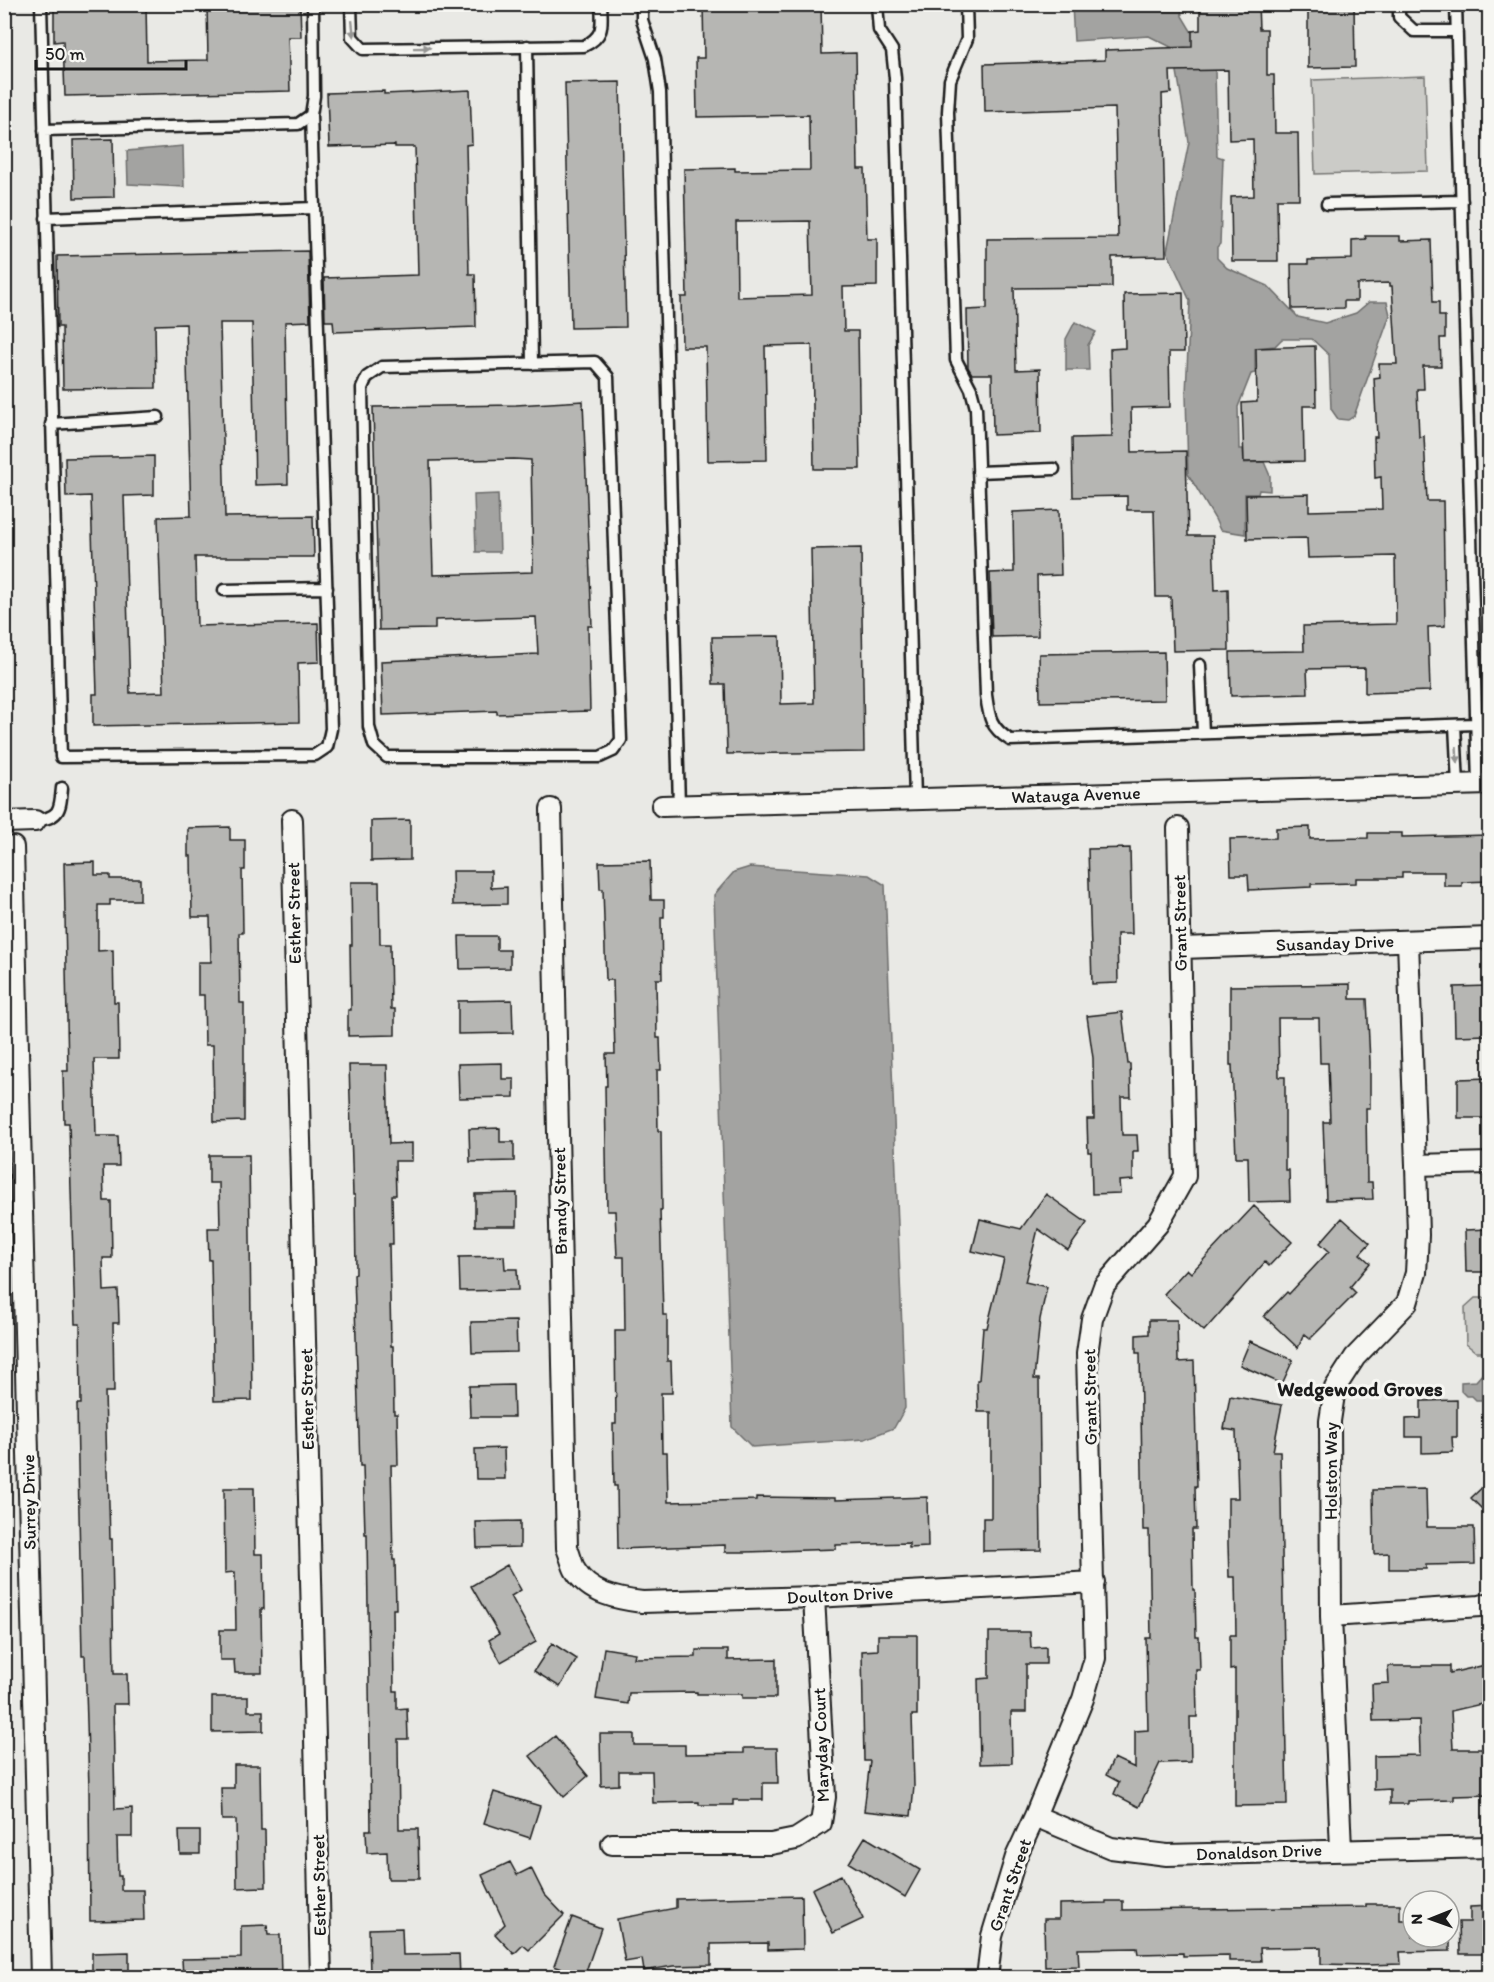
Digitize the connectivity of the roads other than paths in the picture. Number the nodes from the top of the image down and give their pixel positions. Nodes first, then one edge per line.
1 (41, 4) edge
2 (313, 4) edge
3 (351, 4) edge
4 (601, 4) edge
5 (642, 4) edge
6 (877, 4) edge
7 (966, 4) edge
8 (1399, 4) edge
9 (1456, 4) edge
10 (1457, 31) junction
11 (527, 46) junction
12 (311, 115) junction
13 (44, 130) junction
14 (1462, 201) junction
15 (1327, 204) dead end
16 (314, 208) junction
17 (46, 218) junction
18 (532, 364) junction
19 (158, 417) dead end
20 (51, 424) junction
21 (1054, 469) dead end
22 (978, 472) junction
23 (327, 588) junction
24 (224, 590) dead end
25 (1200, 665) dead end
26 (1476, 724) junction
27 (1455, 725) junction
28 (1203, 733) junction
29 (1484, 784) edge
30 (1458, 785) junction
31 (62, 788) dead end
32 (915, 799) junction
33 (671, 806) joint
34 (551, 809) dead end
35 (292, 820) dead end
36 (35, 821) joint
37 (4, 822) edge
38 (1178, 828) dead end
39 (13, 847) dead end
40 (1490, 938) edge
41 (1408, 941) junction
42 (1181, 948) junction
43 (1490, 1163) edge
44 (1416, 1165) junction
45 (1094, 1582) junction
46 (589, 1586) joint
47 (814, 1596) junction
48 (1490, 1603) edge
49 (1331, 1616) junction
50 (1035, 1816) junction
51 (612, 1844) dead end
52 (1490, 1846) edge
53 (1341, 1849) junction
54 (41, 1977) edge
55 (321, 1977) edge
56 (987, 1977) edge

1 - 13 lane
2 - 12 lane
3 -> 11 lane
4 - 11 lane
5 - 33 lane
6 - 32 lane
7 - 22 lane
8 - 10 lane
9 - 10 lane
10 - 14 lane
11 - 18 lane
12 - 13 lane
12 - 16 lane
13 - 17 lane
14 - 15 lane
14 - 26 lane
16 - 17 lane
16 - 23 lane
17 - 20 lane
18 - 18 lane
19 - 20 lane
20 - 23 lane
21 - 22 lane
22 - 28 lane
23 - 24 lane
25 - 28 lane
26 - 27 lane
26 - 29 lane
27 - 28 lane
27 -> 30 lane
29 - 30 street, Watauga Avenue
30 - 32 street, Watauga Avenue
31 - 36 lane
32 - 33 street, Watauga Avenue
34 - 46 street, Brandy Street
35 - 55 street, Esther Street
36 - 37 street
38 - 42 street, Grant Street
39 - 54 street, Surrey Drive
40 - 41 street, Susanday Drive
41 - 42 street, Susanday Drive
41 - 44 street, Holston Way
42 - 45 street, Grant Street
43 - 44 street
44 - 49 street, Holston Way
45 - 47 street, Doulton Drive
45 - 50 street, Grant Street
46 - 47 street, Doulton Drive
47 - 51 street, Maryday Court
48 - 49 street
49 - 53 street, Holston Way
50 - 53 street, Donaldson Drive
50 - 56 street, Grant Street
52 - 53 street, Donaldson Drive

